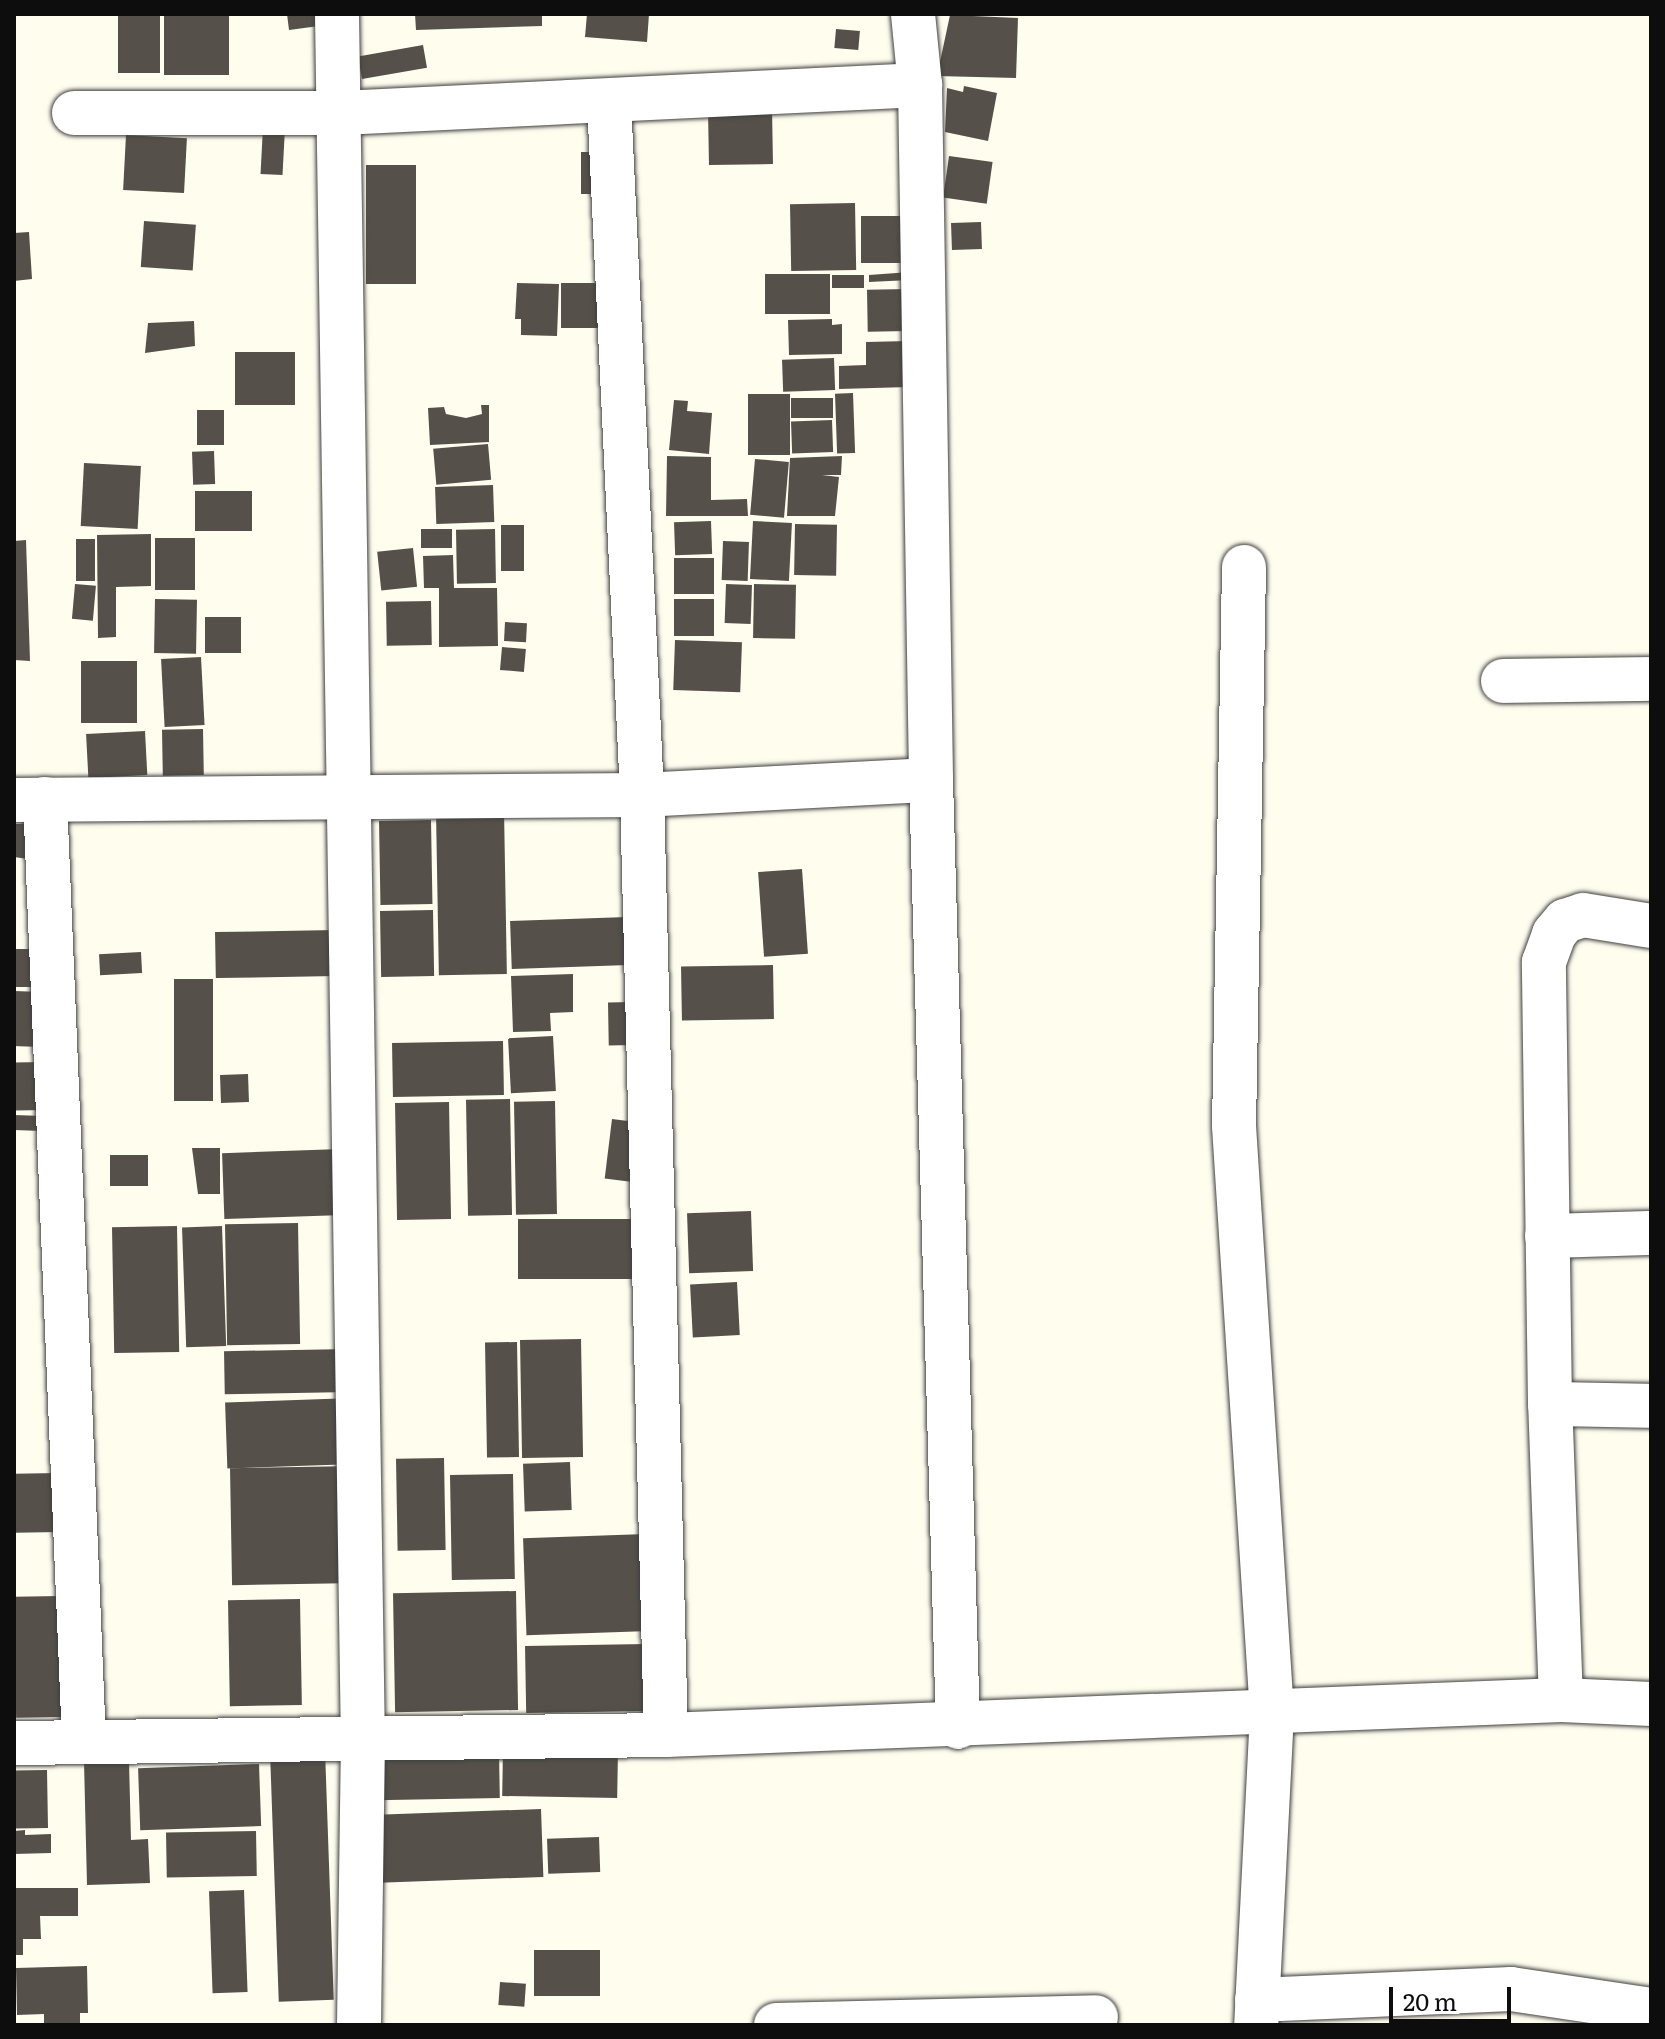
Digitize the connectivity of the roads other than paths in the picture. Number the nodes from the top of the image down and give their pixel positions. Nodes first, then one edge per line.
1 (337, 14) edge
2 (913, 14) edge
3 (920, 85) junction
4 (609, 102) junction
5 (74, 113) dead end
6 (341, 113) junction
7 (1244, 567) dead end
8 (1651, 679) edge
9 (1503, 681) dead end
10 (931, 780) junction
11 (346, 794) junction
12 (642, 795) junction
13 (30, 799) edge
14 (1651, 926) edge
15 (1651, 1233) edge
16 (1547, 1236) junction
17 (1550, 1404) junction
18 (1651, 1406) edge
19 (1561, 1700) junction
20 (1651, 1704) edge
21 (1272, 1713) junction
22 (958, 1727) junction
23 (666, 1735) junction
24 (363, 1738) junction
25 (84, 1740) junction
26 (14, 1743) edge
27 (1651, 2010) edge
28 (1256, 2012) edge
29 (1096, 2017) dead end
30 (359, 2025) edge
31 (776, 2025) edge

1 - 6 street
2 - 3 street
3 - 4 street
3 - 10 street
4 - 6 street
4 - 12 street
5 - 6 street
6 - 11 street
7 - 21 street
8 - 9 street
10 - 12 street
10 - 22 street
11 - 12 street
11 - 13 street
11 - 24 street
12 - 23 street
13 - 25 street
14 - 16 street
15 - 16 street
16 - 17 street
17 - 18 street
17 - 19 street
19 - 20 street
19 - 21 street
21 - 22 street
21 - 28 street
22 - 23 street
23 - 24 street
24 - 25 street
24 - 30 street
25 - 26 street
27 - 28 street
29 - 31 street

